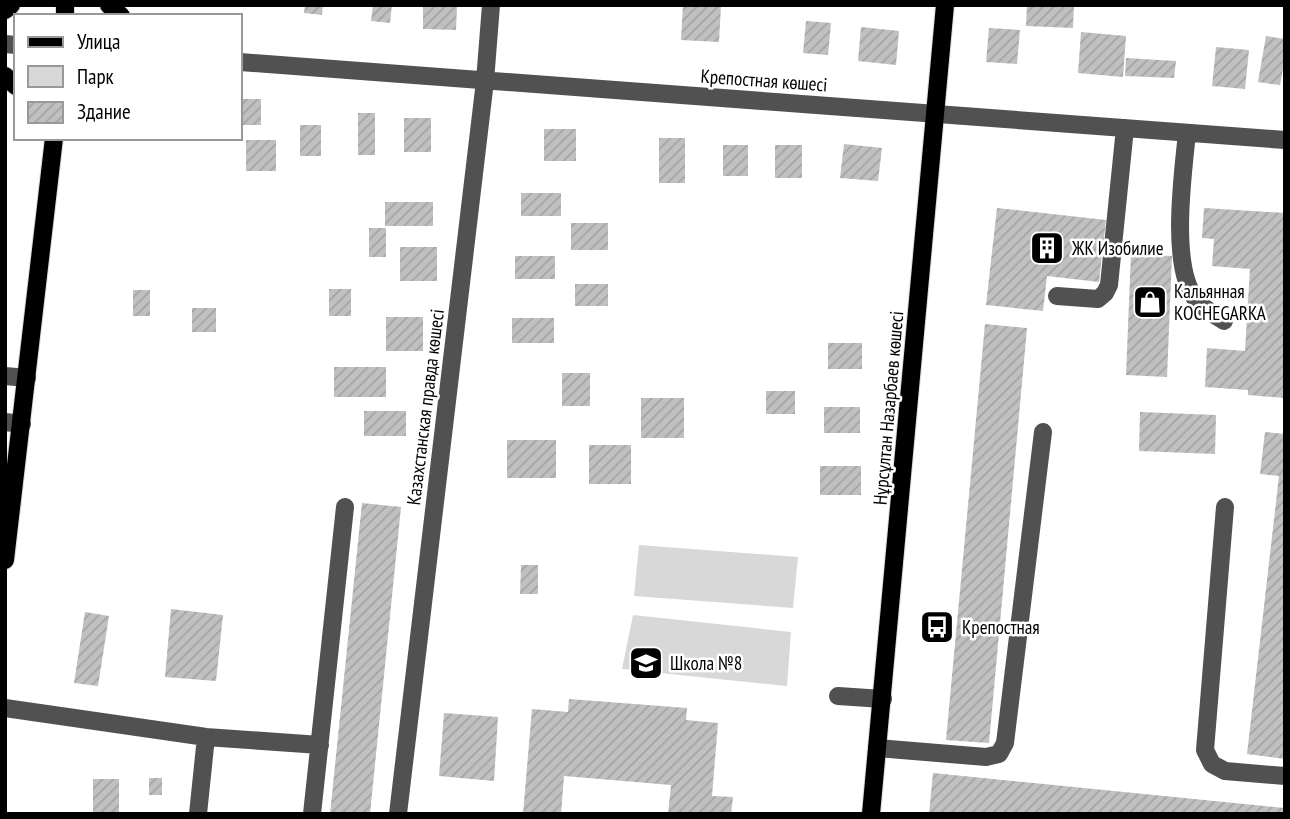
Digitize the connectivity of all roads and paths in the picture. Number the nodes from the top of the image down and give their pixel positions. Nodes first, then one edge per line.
1 (11, 5) edge
2 (491, 5) edge
3 (945, 5) edge
4 (5, 10) edge
5 (242, 62) edge
6 (485, 81) junction
7 (936, 114) junction
8 (1125, 128) junction
9 (1187, 133) junction
10 (43, 140) edge
11 (54, 140) edge
12 (60, 140) edge
13 (1285, 140) edge
14 (50, 167) junction
15 (1057, 296) dead end
16 (1224, 321) dead end
17 (5, 376) edge
18 (27, 378) junction
19 (14, 423) edge
20 (1043, 432) dead end
21 (345, 507) dead end
22 (1225, 507) dead end
23 (5, 560) edge
24 (838, 696) dead end
25 (883, 699) junction
26 (5, 708) edge
27 (206, 737) junction
28 (320, 745) junction
29 (877, 748) junction
30 (1285, 776) edge
31 (198, 814) edge
32 (312, 814) edge
33 (398, 814) edge
34 (871, 814) edge

1 - 4 main road
2 - 6 street, Казахстанская правда көшесі
3 - 7 main road, Нұрсұлтан Назарбаев көшесі
5 - 6 street, Крепостная көшесі
6 - 7 street, Крепостная көшесі
6 - 33 street, Казахстанская правда көшесі
7 - 8 street, Крепостная көшесі
7 - 25 main road, Нұрсұлтан Назарбаев көшесі
8 - 9 street, Крепостная көшесі
8 - 15 street
9 - 13 street, Крепостная көшесі
9 - 16 street
10 - 14 main road
11 - 14 main road
12 - 14 main road
14 - 18 main road
17 - 18 street
18 - 19 main road
19 - 23 main road
20 - 29 street
21 - 28 street
22 - 30 street
24 - 25 street
25 - 29 main road, Нұрсұлтан Назарбаев көшесі
26 - 27 street
27 - 28 street
27 - 31 street
28 - 32 street
29 - 34 main road, Нұрсұлтан Назарбаев көшесі

